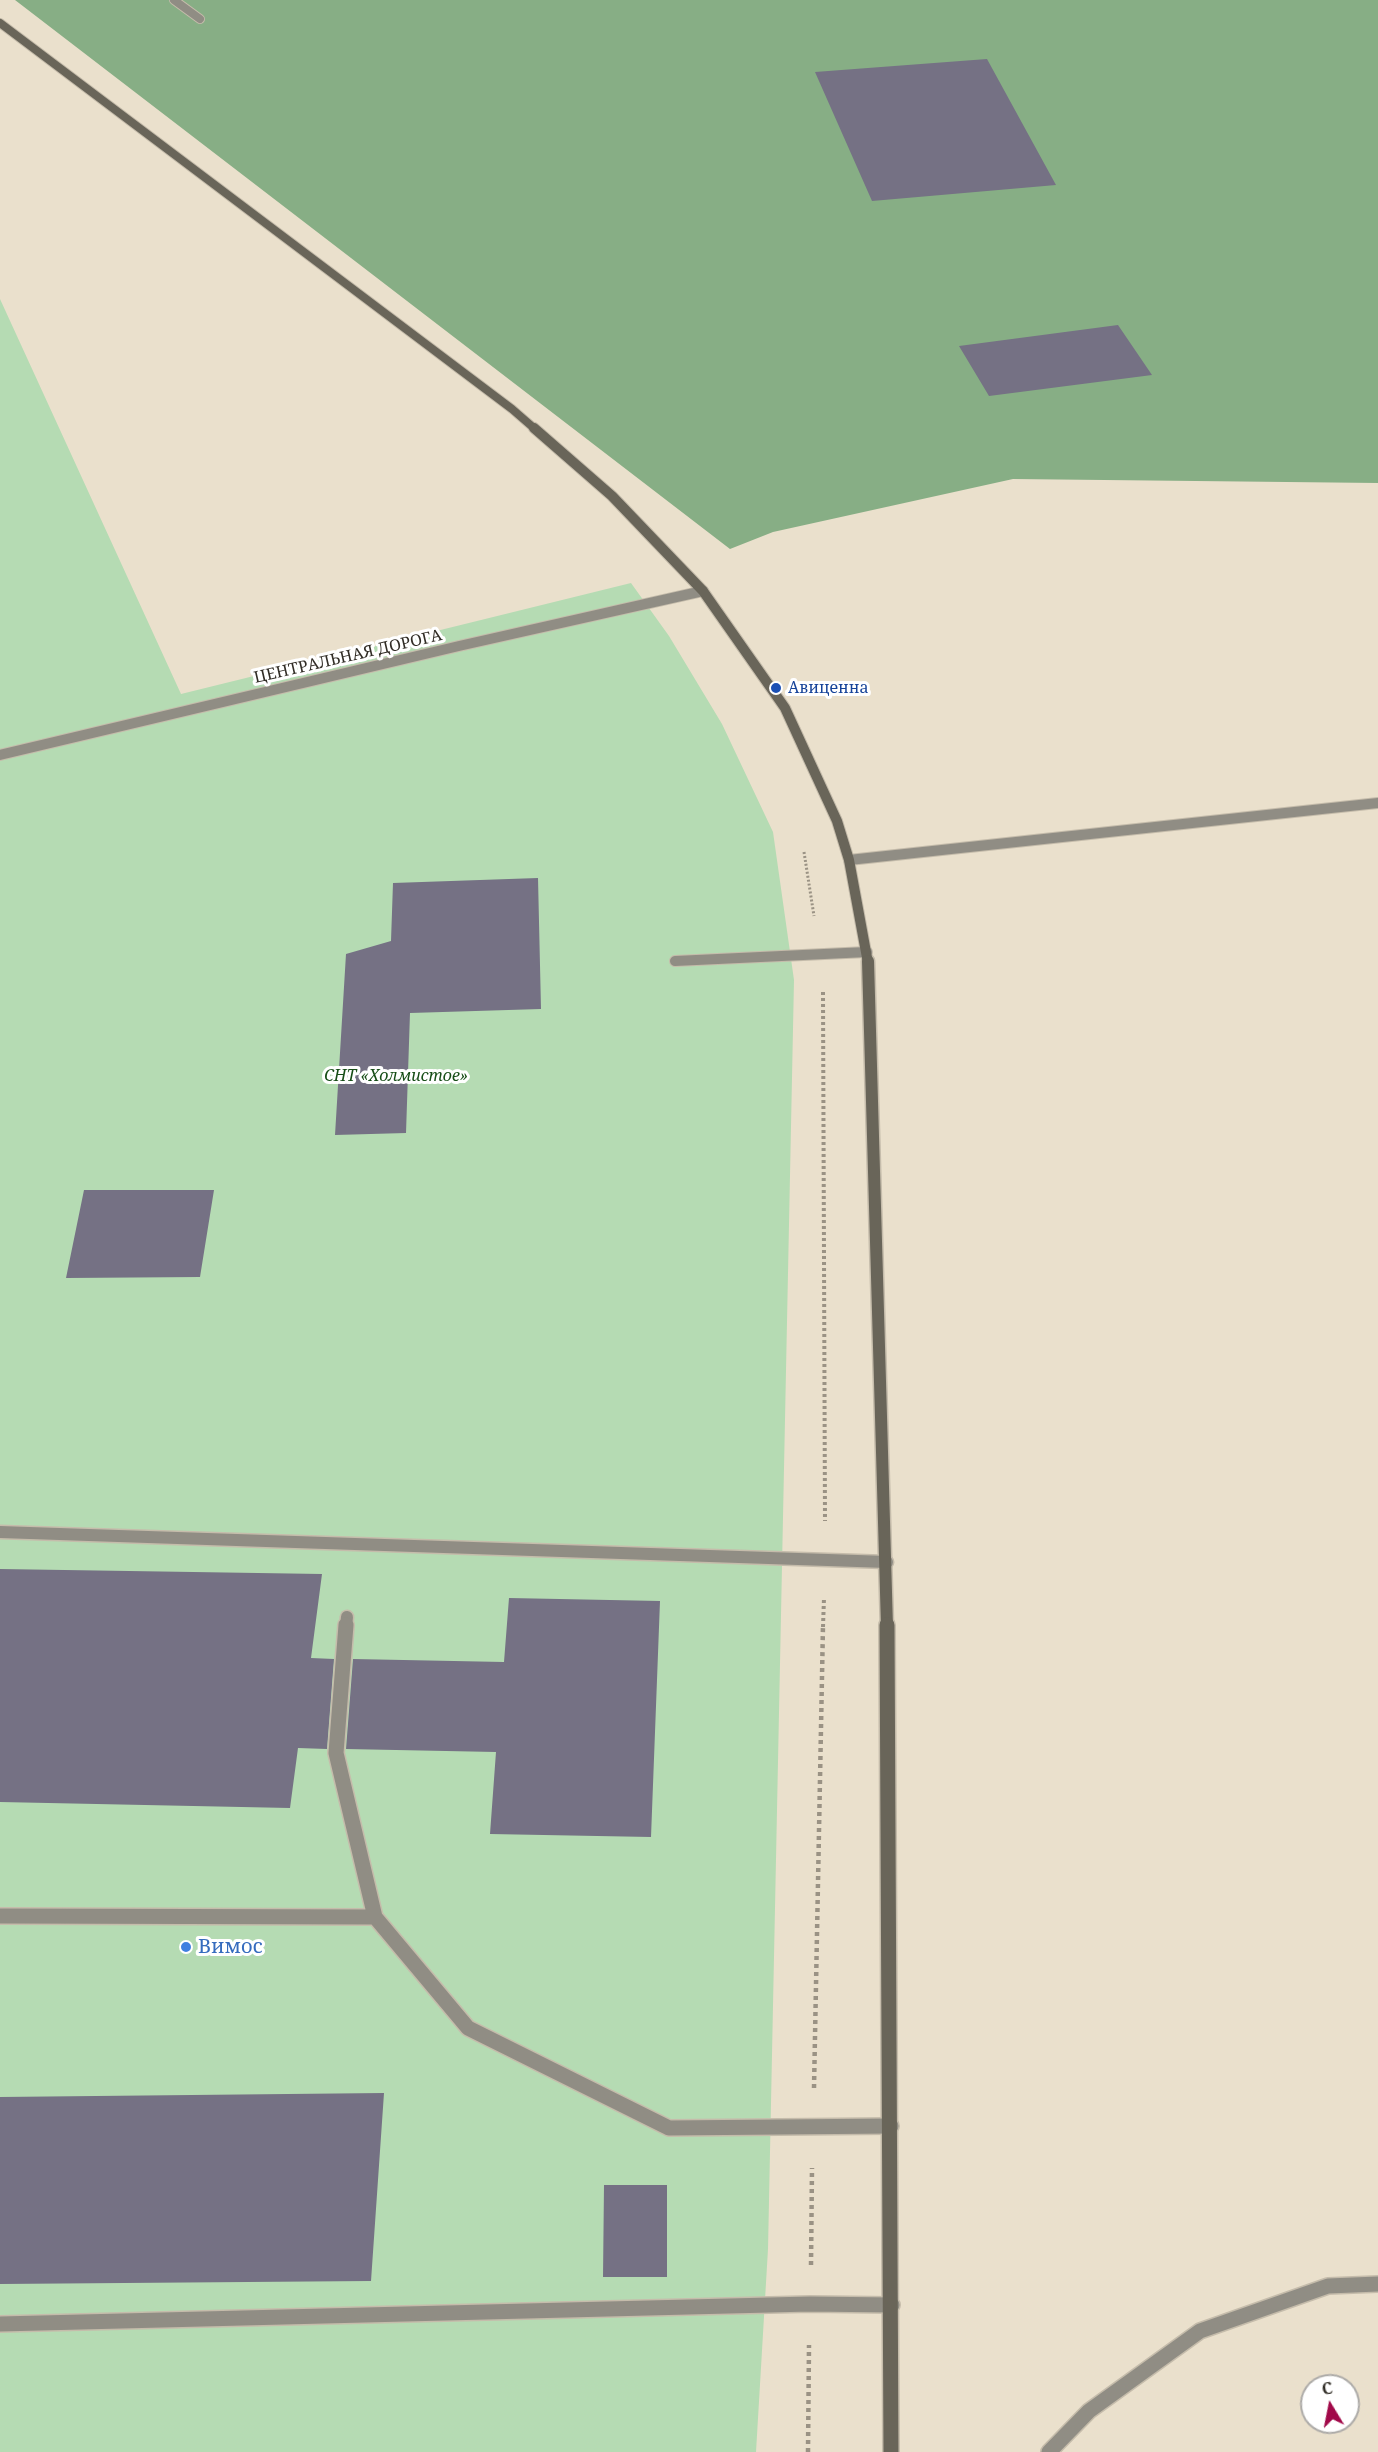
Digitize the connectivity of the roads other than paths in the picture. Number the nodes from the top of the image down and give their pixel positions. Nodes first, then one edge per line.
1 (174, 0) edge
2 (200, 19) dead end
3 (0, 23) edge
4 (703, 591) junction
5 (0, 755) edge
6 (1378, 803) edge
7 (849, 860) junction
8 (867, 952) junction
9 (675, 961) dead end
10 (0, 1532) edge
11 (887, 1562) junction
12 (347, 1617) dead end
13 (0, 1916) edge
14 (375, 1917) junction
15 (891, 2126) junction
16 (1378, 2284) edge
17 (892, 2305) junction
18 (0, 2324) edge
19 (891, 2452) edge
20 (1049, 2452) edge

1 - 2 street
3 - 4 main road
4 - 5 street, ЦЕНТРАЛЬНАЯ ДОРОГА
4 - 7 main road
6 - 7 street
7 - 8 main road
8 - 9 street
8 - 11 main road
10 - 11 street
11 - 15 main road
12 - 14 street
13 - 14 street
14 - 15 street
15 - 17 main road
16 - 20 street
17 - 18 street
17 - 19 main road

